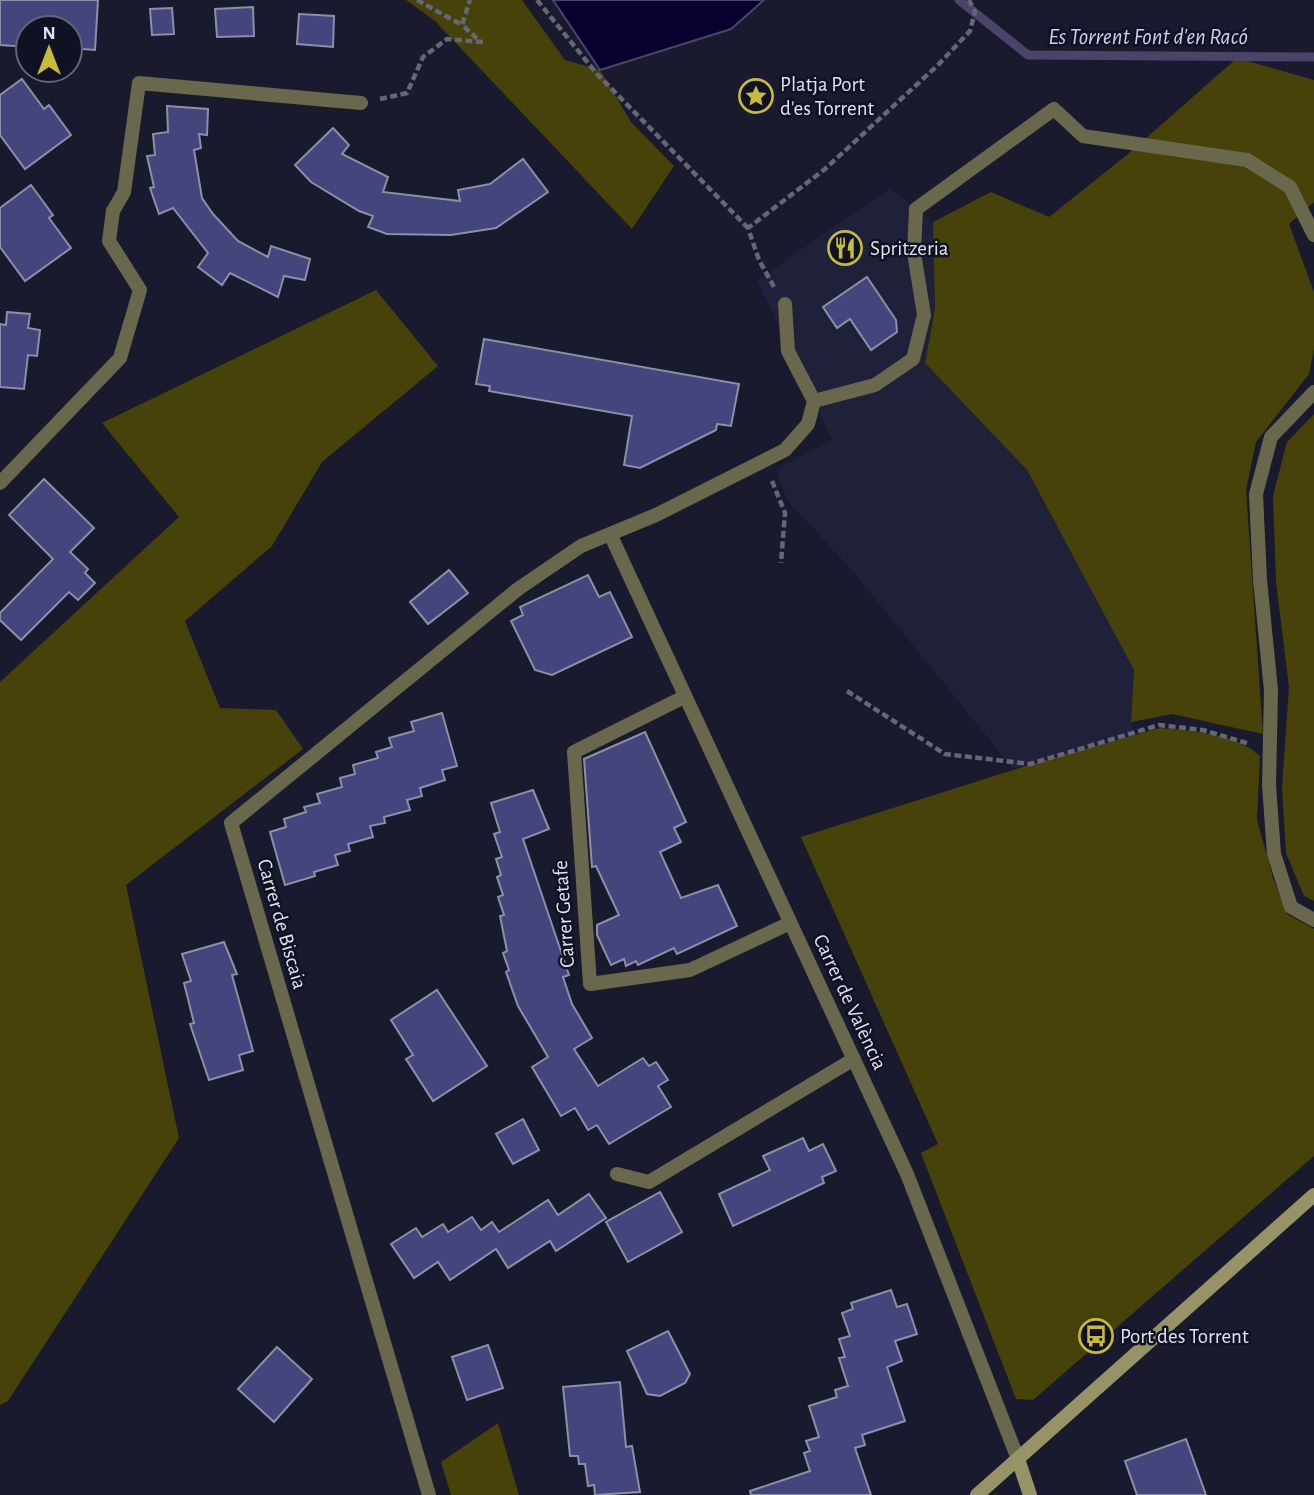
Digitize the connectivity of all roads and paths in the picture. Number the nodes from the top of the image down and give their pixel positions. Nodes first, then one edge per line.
1 (417, 0) edge
2 (470, 0) edge
3 (537, 0) edge
4 (969, 0) edge
5 (462, 25) junction
6 (361, 103) joint
7 (748, 228) junction
8 (1314, 235) edge
9 (785, 304) joint
10 (1314, 392) edge
11 (814, 401) junction
12 (0, 483) edge
13 (780, 499) dead end
14 (611, 536) junction
15 (781, 563) dead end
16 (847, 691) dead end
17 (684, 697) junction
18 (1270, 749) junction
19 (1314, 920) edge
20 (790, 923) junction
21 (854, 1059) junction
22 (617, 1174) dead end
23 (1314, 1195) edge
24 (1017, 1459) junction
25 (429, 1495) edge
26 (977, 1495) edge
27 (1030, 1495) edge

1 - 5 path
2 - 5 path
3 - 7 path
4 - 7 path
5 - 6 path
6 - 12 street
7 - 9 path
8 - 11 street
9 - 11 street
10 - 18 street
11 - 14 street
13 - 15 path
14 - 17 street, Carrer de València
14 - 25 street, Carrer de Biscaia
16 - 18 path
17 - 20 street, Carrer de València
17 - 20 street, Carrer Getafe
18 - 19 street
20 - 21 street, Carrer de València
21 - 22 street
21 - 24 street, Carrer de València
23 - 24 street
24 - 26 street
24 - 27 street, Carrer de València

